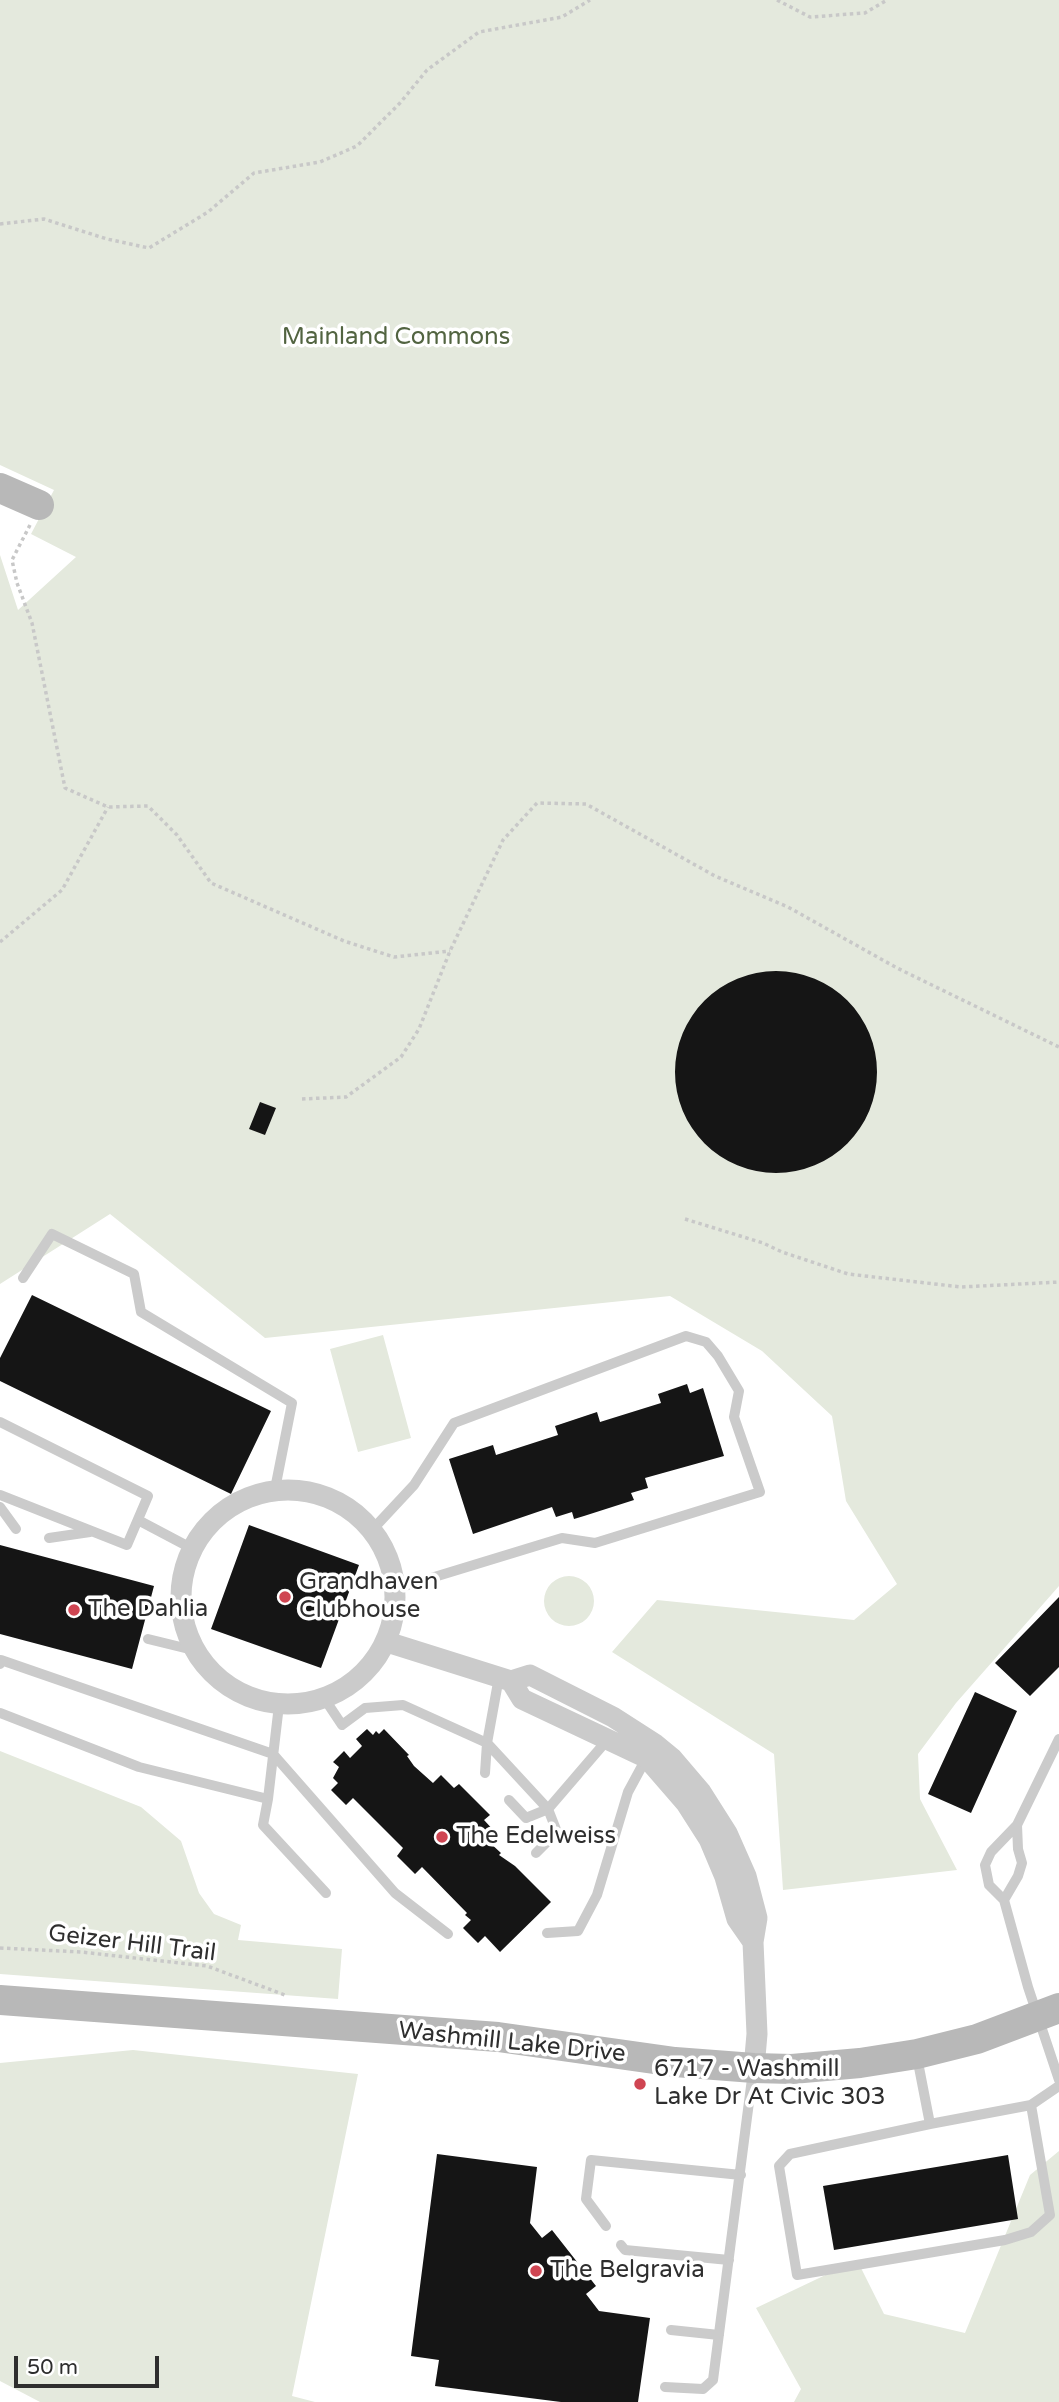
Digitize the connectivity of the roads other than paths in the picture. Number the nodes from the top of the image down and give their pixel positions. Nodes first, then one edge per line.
1 (0, 488) edge
2 (39, 505) road end
3 (23, 1278) dead end
4 (0, 1422) edge
5 (275, 1489) junction
6 (0, 1495) edge
7 (0, 1507) edge
8 (138, 1520) junction
9 (16, 1528) dead end
10 (373, 1529) junction
11 (92, 1531) junction
12 (49, 1538) dead end
13 (191, 1548) junction
14 (395, 1589) junction
15 (148, 1639) dead end
16 (387, 1642) junction
17 (193, 1650) junction
18 (0, 1664) edge
19 (505, 1679) junction
20 (324, 1698) junction
21 (279, 1705) junction
22 (0, 1713) edge
23 (609, 1738) junction
24 (1059, 1739) edge
25 (486, 1743) junction
26 (651, 1751) junction
27 (273, 1755) junction
28 (485, 1773) dead end
29 (268, 1799) junction
30 (509, 1800) dead end
31 (548, 1809) junction
32 (1017, 1825) junction
33 (536, 1853) dead end
34 (326, 1893) dead end
35 (1004, 1900) junction
36 (547, 1933) dead end
37 (448, 1934) dead end
38 (0, 2000) edge
39 (1049, 2013) edge
40 (917, 2054) junction
41 (754, 2068) junction
42 (1059, 2080) edge
43 (1059, 2086) edge
44 (1031, 2105) junction
45 (930, 2124) junction
46 (741, 2175) junction
47 (606, 2226) dead end
48 (621, 2245) dead end
49 (729, 2260) junction
50 (671, 2330) dead end
51 (719, 2335) junction
52 (665, 2387) dead end

1 - 2 street
3 - 5 lane
4 - 8 lane
5 - 10 street
5 - 13 street
6 - 11 lane
7 - 9 lane
8 - 11 lane
8 - 13 lane
10 - 14 street
10 - 14 lane
11 - 12 lane
13 - 17 street
14 - 16 street
15 - 17 lane
16 - 19 street
16 - 20 street
17 - 21 street
18 - 27 lane
19 - 23 street
19 - 25 lane
19 - 26 street
20 - 21 street
20 - 25 lane
21 - 27 lane
22 - 29 lane
23 - 26 street
23 - 31 lane
24 - 32 lane
25 - 28 lane
25 - 31 lane
26 - 36 lane
26 - 41 street
27 - 29 lane
27 - 37 lane
29 - 34 lane
30 - 31 lane
31 - 33 lane
32 - 35 lane
32 - 35 lane
35 - 39 lane
38 - 41 street, Washmill Lake Drive
39 - 40 street, Washmill Lake Drive
39 - 42 lane
40 - 41 street, Washmill Lake Drive
40 - 45 lane
41 - 46 lane
43 - 44 lane
44 - 45 lane
44 - 45 lane
46 - 47 lane
46 - 49 lane
48 - 49 lane
49 - 51 lane
50 - 51 lane
51 - 52 lane

